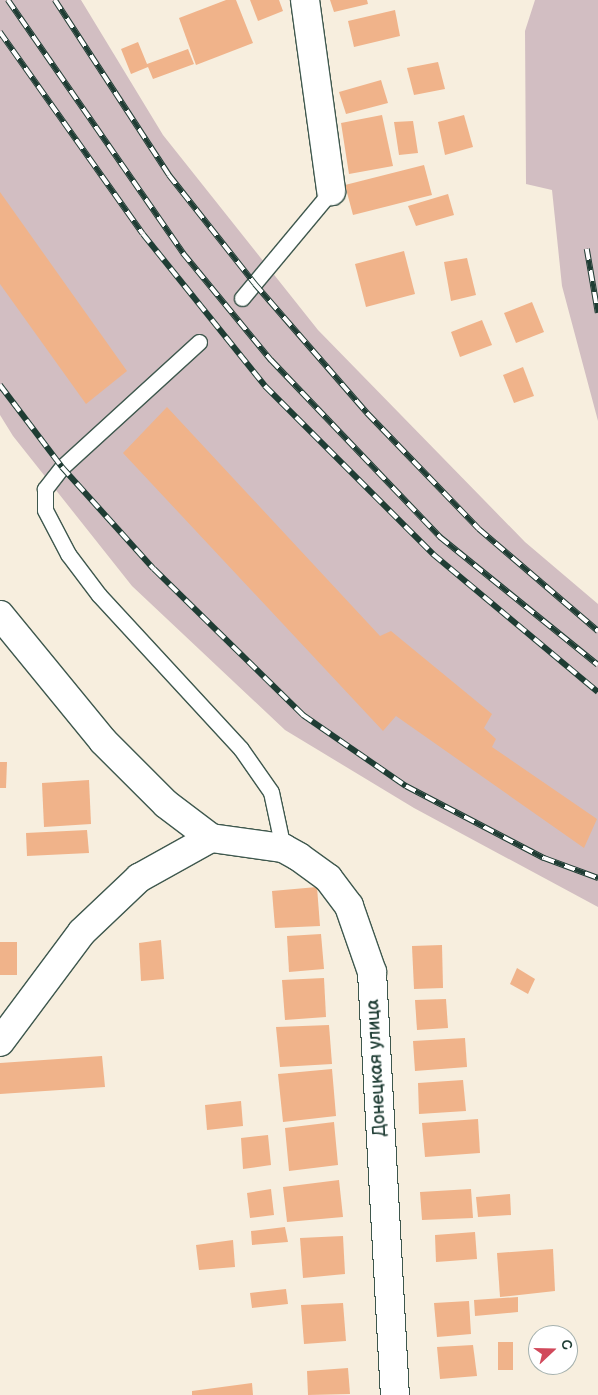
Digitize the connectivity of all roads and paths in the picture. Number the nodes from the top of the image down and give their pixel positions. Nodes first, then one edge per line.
1 (305, 0) edge
2 (331, 191) joint
3 (242, 298) dead end
4 (199, 342) dead end
5 (0, 615) edge
6 (211, 838) junction
7 (283, 848) junction
8 (0, 1042) edge
9 (395, 1395) edge

1 - 2 street
2 - 3 lane
4 - 7 lane
5 - 6 street
6 - 7 street, Донецкая улица
6 - 8 street
7 - 9 street, Донецкая улица

